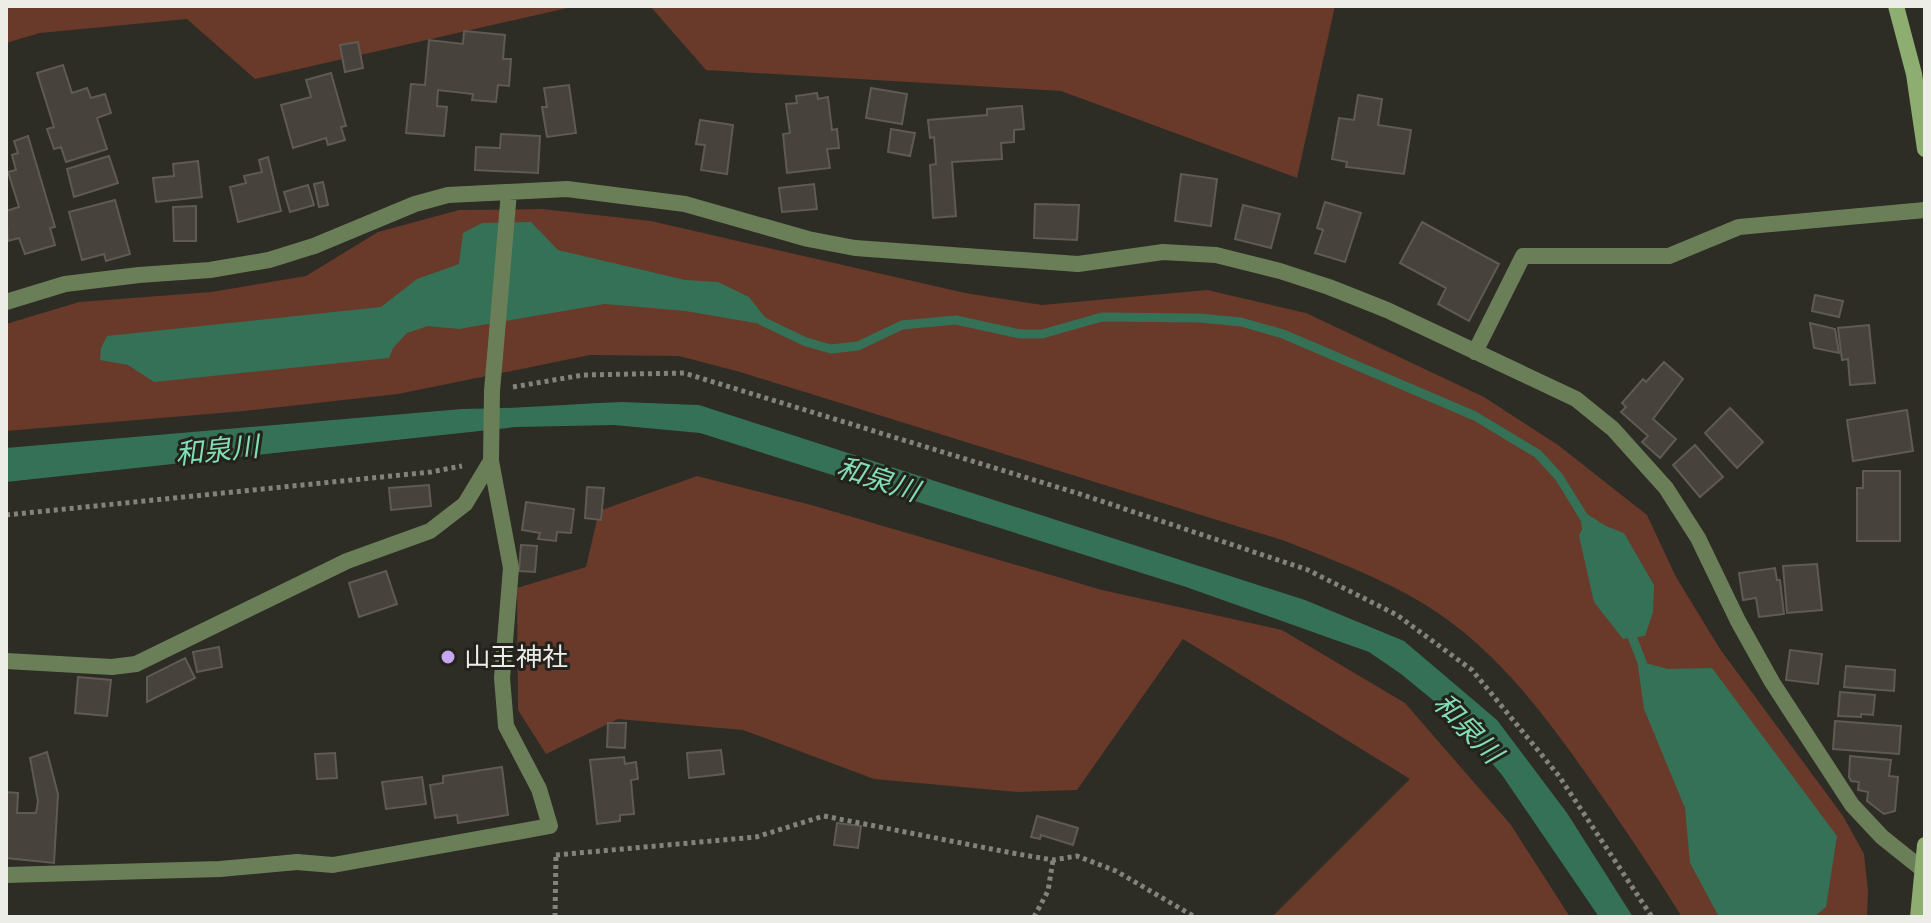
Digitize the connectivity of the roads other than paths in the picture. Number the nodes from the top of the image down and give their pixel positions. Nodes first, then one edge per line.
1 (1896, 6) edge
2 (1925, 149) edge
3 (509, 192) junction
4 (1925, 210) edge
5 (6, 302) edge
6 (1475, 352) junction
7 (491, 461) junction
8 (6, 661) edge
9 (1925, 845) edge
10 (1922, 869) junction
11 (6, 875) edge
12 (1916, 914) edge

1 - 2 street
3 - 5 street
3 - 6 street
3 - 7 street
4 - 6 street
6 - 10 street
7 - 8 street
7 - 11 street
9 - 10 street
10 - 12 street

